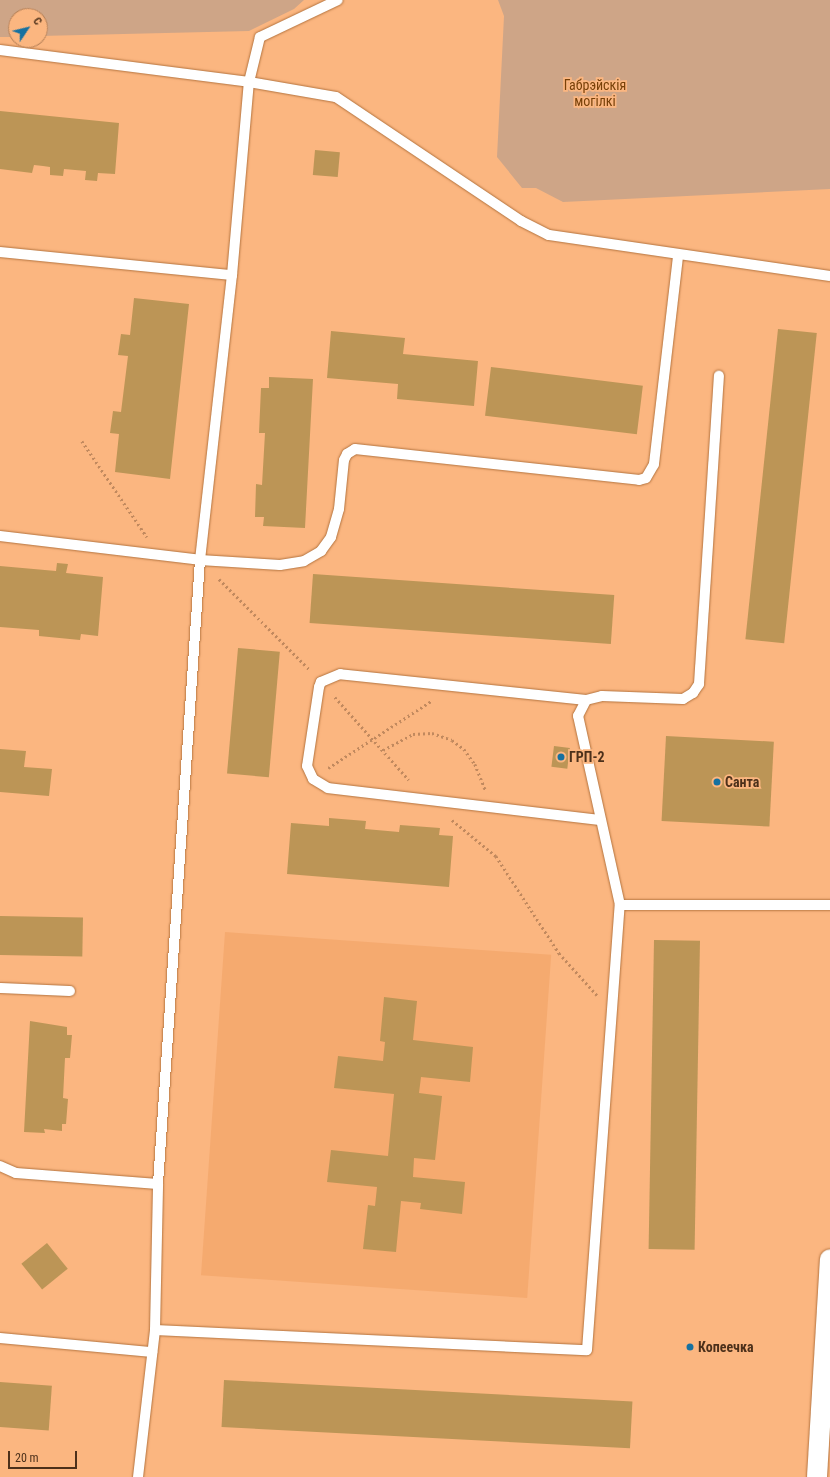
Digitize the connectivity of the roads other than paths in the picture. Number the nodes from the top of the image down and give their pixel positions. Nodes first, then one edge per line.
1 (338, 0) edge
2 (0, 50) edge
3 (249, 82) junction
4 (0, 252) edge
5 (678, 255) junction
6 (232, 275) junction
7 (830, 276) edge
8 (719, 376) dead end
9 (0, 536) edge
10 (200, 560) junction
11 (586, 700) junction
12 (599, 820) junction
13 (620, 905) junction
14 (830, 905) edge
15 (0, 988) edge
16 (70, 991) dead end
17 (0, 1166) edge
18 (158, 1184) junction
19 (830, 1260) edge
20 (155, 1330) junction
21 (0, 1338) edge
22 (152, 1352) junction
23 (138, 1477) edge
24 (817, 1477) edge

1 - 3 lane
2 - 3 lane
3 - 5 lane
3 - 6 lane
4 - 6 lane
5 - 7 lane
5 - 10 lane
6 - 10 lane
8 - 11 lane
9 - 10 lane
10 - 18 lane
11 - 12 lane
11 - 12 lane
12 - 13 lane
13 - 14 lane
13 - 20 lane
15 - 16 lane
17 - 18 lane
18 - 20 lane
19 - 24 street
20 - 22 lane
21 - 22 lane
22 - 23 lane

